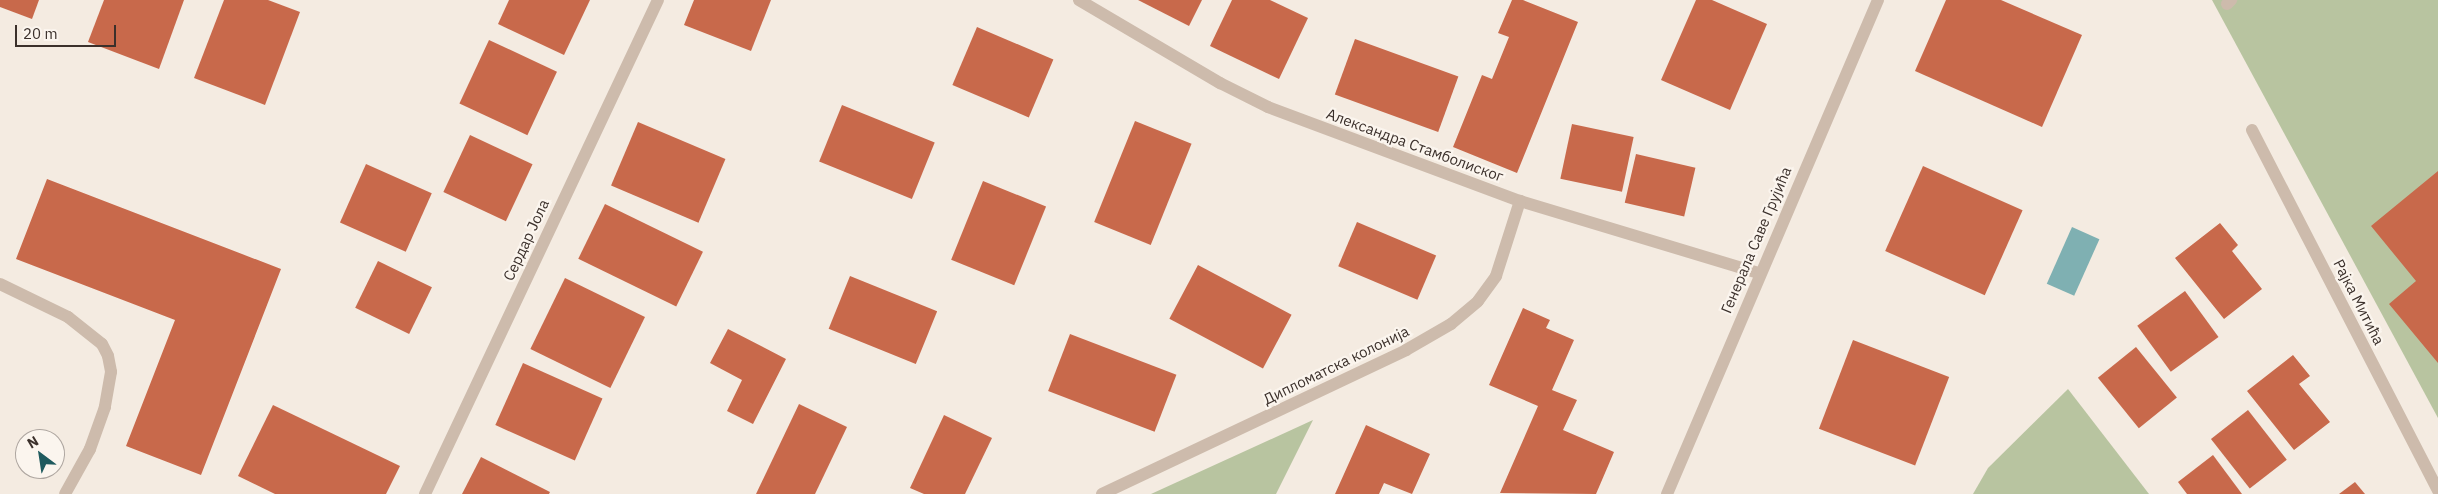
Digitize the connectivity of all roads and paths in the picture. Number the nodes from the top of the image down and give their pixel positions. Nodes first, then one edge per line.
1 (658, 0) edge
2 (1079, 0) edge
3 (1878, 0) edge
4 (2252, 130) dead end
5 (1520, 201) junction
6 (1759, 273) junction
7 (0, 284) edge
8 (2438, 490) edge
9 (65, 494) edge
10 (425, 494) edge
11 (1102, 494) edge
12 (1667, 494) edge

1 - 10 street, Сердар Јола
2 - 5 street, Александра Стамболиског
3 - 6 street, Генерала Саве Грујића
4 - 8 street, Рајка Митића
5 - 6 street, Александра Стамболиског
5 - 11 street, Дипломатска колонија
6 - 12 street, Генерала Саве Грујића
7 - 9 street

